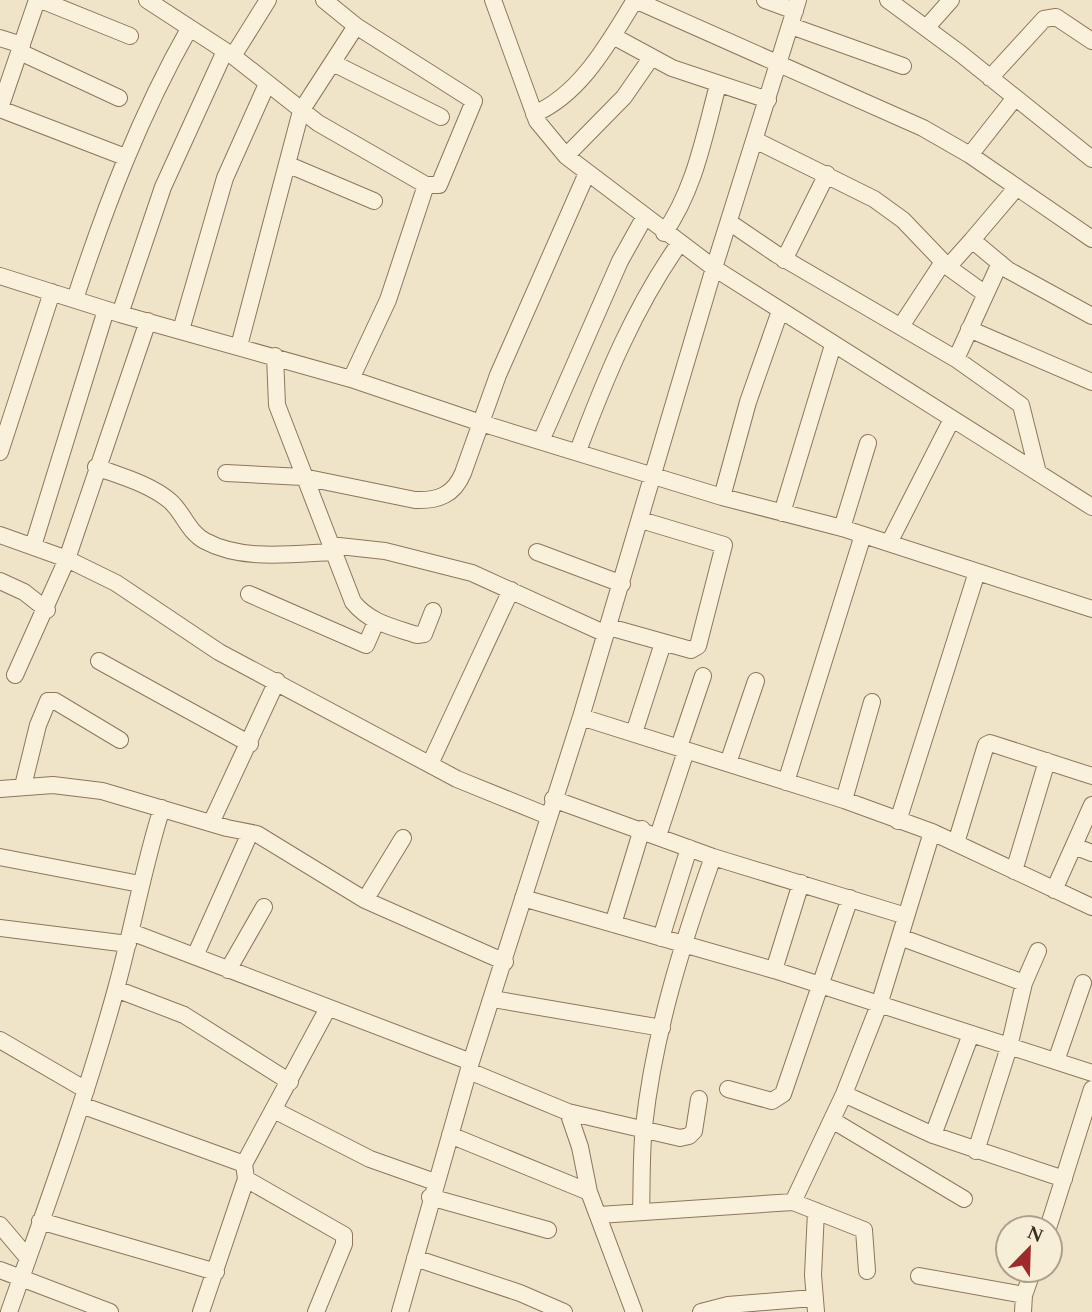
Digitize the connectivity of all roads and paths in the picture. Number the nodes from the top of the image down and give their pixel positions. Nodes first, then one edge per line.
1 (146, 0) edge
2 (268, 0) edge
3 (324, 0) edge
4 (493, 0) edge
5 (635, 0) edge
6 (765, 0) edge
7 (888, 0) edge
8 (951, 0) edge
9 (34, 1) edge
10 (168, 6) edge
11 (794, 12) edge
12 (356, 26) junction
13 (926, 27) junction
14 (189, 29) junction
15 (130, 36) dead end
16 (613, 36) junction
17 (0, 38) edge
18 (1092, 41) edge
19 (21, 48) junction
20 (229, 53) junction
21 (652, 58) junction
22 (333, 63) junction
23 (780, 65) junction
24 (903, 66) dead end
25 (990, 78) junction
26 (5, 80) edge
27 (267, 84) junction
28 (718, 85) junction
29 (118, 98) dead end
30 (1014, 99) junction
31 (768, 100) junction
32 (0, 109) edge
33 (301, 111) junction
34 (534, 114) junction
35 (441, 117) dead end
36 (755, 140) junction
37 (970, 155) junction
38 (566, 156) junction
39 (125, 157) junction
40 (1092, 159) edge
41 (289, 165) junction
42 (587, 173) junction
43 (827, 174) junction
44 (426, 185) junction
45 (1017, 187) junction
46 (374, 201) dead end
47 (644, 218) junction
48 (729, 222) junction
49 (664, 233) junction
50 (1092, 239) edge
51 (972, 240) junction
52 (679, 244) junction
53 (784, 260) junction
54 (1000, 263) junction
55 (946, 264) junction
56 (714, 268) junction
57 (0, 276) edge
58 (52, 292) junction
59 (984, 293) junction
60 (75, 299) junction
61 (780, 311) junction
62 (113, 312) junction
63 (1092, 316) edge
64 (148, 321) junction
65 (901, 326) junction
66 (969, 329) junction
67 (181, 330) junction
68 (833, 345) junction
69 (239, 346) junction
70 (275, 356) junction
71 (956, 359) junction
72 (351, 379) junction
73 (1092, 382) edge
74 (952, 419) junction
75 (481, 423) junction
76 (541, 441) junction
77 (868, 443) dead end
78 (0, 449) edge
79 (578, 451) junction
80 (96, 467) junction
81 (226, 473) dead end
82 (1038, 473) junction
83 (653, 476) junction
84 (303, 477) junction
85 (722, 497) junction
86 (1092, 507) edge
87 (782, 513) junction
88 (641, 520) junction
89 (842, 528) junction
90 (0, 535) edge
91 (863, 535) junction
92 (889, 543) junction
93 (33, 546) junction
94 (331, 549) junction
95 (537, 552) dead end
96 (67, 559) junction
97 (977, 572) junction
98 (0, 581) edge
99 (622, 584) junction
100 (511, 590) junction
101 (249, 594) dead end
102 (1092, 609) edge
103 (47, 610) junction
104 (433, 611) dead end
105 (376, 622) junction
106 (607, 630) junction
107 (663, 643) junction
108 (99, 661) dead end
109 (15, 675) dead end
110 (703, 676) dead end
111 (276, 681) junction
112 (756, 681) dead end
113 (872, 702) dead end
114 (581, 717) junction
115 (634, 733) junction
116 (120, 740) dead end
117 (250, 744) junction
118 (683, 749) junction
119 (1047, 761) junction
120 (430, 764) junction
121 (728, 764) junction
122 (1092, 776) edge
123 (786, 782) junction
124 (23, 786) junction
125 (0, 789) edge
126 (553, 799) junction
127 (844, 800) junction
128 (162, 808) junction
129 (1091, 811) edge
130 (548, 816) junction
131 (898, 821) junction
132 (211, 823) junction
133 (642, 829) junction
134 (932, 832) junction
135 (250, 833) junction
136 (658, 836) junction
137 (403, 838) dead end
138 (956, 843) junction
139 (1074, 846) junction
140 (689, 848) junction
141 (1092, 853) edge
142 (713, 857) junction
143 (1, 860) edge
144 (1014, 871) junction
145 (801, 883) junction
146 (140, 884) junction
147 (1054, 890) junction
148 (523, 898) junction
149 (850, 898) junction
150 (365, 900) junction
151 (264, 907) dead end
152 (1092, 907) edge
153 (906, 916) junction
154 (613, 924) junction
155 (0, 928) edge
156 (900, 937) junction
157 (129, 938) junction
158 (661, 938) junction
159 (682, 944) junction
160 (1038, 951) dead end
161 (195, 956) junction
162 (505, 962) junction
163 (228, 970) junction
164 (774, 970) junction
165 (1024, 983) junction
166 (1083, 983) dead end
167 (819, 985) junction
168 (116, 989) junction
169 (493, 999) junction
170 (879, 1005) junction
171 (328, 1008) junction
172 (662, 1028) junction
173 (971, 1034) junction
174 (0, 1040) edge
175 (1009, 1047) junction
176 (1056, 1060) junction
177 (470, 1066) junction
178 (1092, 1073) edge
179 (290, 1082) junction
180 (728, 1089) dead end
181 (1092, 1089) edge
182 (844, 1094) junction
183 (83, 1098) junction
184 (699, 1099) dead end
185 (274, 1110) junction
186 (568, 1112) junction
187 (832, 1120) junction
188 (643, 1130) junction
189 (450, 1135) junction
190 (933, 1135) junction
191 (976, 1151) junction
192 (245, 1171) junction
193 (1063, 1179) junction
194 (433, 1189) junction
195 (589, 1192) junction
196 (964, 1199) dead end
197 (793, 1202) junction
198 (641, 1211) junction
199 (816, 1211) junction
200 (599, 1214) junction
201 (1052, 1214) edge
202 (40, 1221) junction
203 (0, 1226) edge
204 (548, 1230) dead end
205 (27, 1257) junction
206 (415, 1258) junction
207 (0, 1270) edge
208 (867, 1271) dead end
209 (216, 1272) junction
210 (919, 1276) dead end
211 (21, 1278) junction
212 (1028, 1284) edge
213 (1024, 1295) junction
214 (815, 1305) edge
215 (9, 1312) edge
216 (110, 1312) edge
217 (201, 1312) edge
218 (316, 1312) edge
219 (400, 1312) edge
220 (564, 1312) edge
221 (634, 1312) edge
222 (701, 1312) edge
223 (1023, 1312) edge

1 - 10 street
2 - 20 street
3 - 12 street
4 - 34 street
5 - 16 street
5 - 23 street
6 - 11 street
7 - 13 street
8 - 13 street
9 - 15 street
9 - 19 street
10 - 14 street
11 - 23 street
11 - 24 street
12 - 22 street
12 - 44 street
13 - 25 street
14 - 20 street
14 - 39 street
16 - 21 street
16 - 34 street
17 - 19 street
18 - 25 street
19 - 26 street
19 - 29 street
20 - 27 street
20 - 62 street
21 - 28 street
21 - 38 street
22 - 33 street
22 - 35 street
23 - 31 street
23 - 37 street
25 - 30 street
26 - 32 street
27 - 33 street
27 - 67 street
28 - 31 street
28 - 49 street
30 - 37 street
30 - 40 street
31 - 36 street
32 - 39 street
33 - 41 street
33 - 44 street
34 - 38 street
36 - 43 street
36 - 48 street
37 - 45 street
38 - 42 street
39 - 60 street
41 - 46 street
41 - 69 street
42 - 47 street
42 - 75 street
43 - 53 street
43 - 55 street
44 - 72 street
45 - 50 street
45 - 51 street
47 - 49 street
47 - 76 street
48 - 53 street
48 - 56 street
49 - 52 street
51 - 54 street
51 - 55 street
52 - 56 street
52 - 79 street
53 - 65 street
54 - 59 street
54 - 63 street
55 - 59 street
55 - 65 street
56 - 61 street
56 - 83 street
57 - 58 street
58 - 60 street
58 - 78 street
59 - 66 street
60 - 62 street
61 - 68 street
61 - 85 street
62 - 64 street
62 - 93 street
64 - 67 street
64 - 80 street
65 - 71 street
66 - 71 street
66 - 73 street
67 - 69 street
68 - 74 street
68 - 87 street
69 - 70 street
70 - 72 street
70 - 84 street
71 - 82 street
72 - 75 street
74 - 82 street
74 - 92 street
75 - 76 street
75 - 84 street
76 - 79 street
77 - 89 street
79 - 83 street
80 - 94 street
80 - 96 street
81 - 84 street
82 - 86 street
83 - 85 street
83 - 88 street
84 - 94 street
85 - 87 street
87 - 89 street
88 - 99 street
88 - 107 street
89 - 91 street
90 - 93 street
91 - 92 street
91 - 123 street
92 - 97 street
93 - 96 street
94 - 100 street
94 - 105 street
95 - 99 street
96 - 103 street
96 - 111 street
97 - 102 street
97 - 131 street
98 - 103 street
99 - 106 street
100 - 106 street
100 - 120 street
101 - 105 street
103 - 109 street
104 - 105 street
106 - 107 street
106 - 114 street
107 - 115 street
108 - 117 street
110 - 118 street
111 - 117 street
111 - 120 street
112 - 121 street
113 - 127 street
114 - 115 street
114 - 126 street
115 - 118 street
116 - 124 street
117 - 132 street
118 - 121 street
118 - 136 street
119 - 122 street
119 - 138 street
119 - 144 street
120 - 130 street
121 - 123 street
123 - 127 street
124 - 125 street
124 - 128 street
126 - 130 street
126 - 133 street
127 - 131 street
128 - 132 street
128 - 146 street
129 - 139 street
130 - 148 street
131 - 134 street
132 - 135 street
133 - 136 street
133 - 154 street
134 - 138 street
134 - 153 street
135 - 150 street
135 - 161 street
136 - 140 street
137 - 150 street
138 - 144 street
139 - 141 street
139 - 147 street
140 - 142 street
140 - 158 street
142 - 145 street
142 - 159 street
143 - 146 street
144 - 147 street
145 - 149 street
145 - 164 street
146 - 157 street
147 - 152 street
148 - 154 street
148 - 162 street
149 - 153 street
149 - 167 street
150 - 162 street
151 - 163 street
153 - 156 street
154 - 158 street
155 - 157 street
156 - 165 street
156 - 170 street
157 - 161 street
157 - 168 street
158 - 159 street
159 - 164 street
159 - 172 street
160 - 165 street
161 - 163 street
162 - 169 street
163 - 171 street
164 - 167 street
165 - 175 street
166 - 176 street
167 - 170 street
167 - 180 street
168 - 179 street
168 - 183 street
169 - 172 street
169 - 177 street
170 - 173 street
170 - 182 street
171 - 177 street
171 - 179 street
172 - 188 street
173 - 175 street
173 - 190 street
174 - 183 street
175 - 176 street
175 - 191 street
176 - 178 street
177 - 186 street
177 - 189 street
179 - 185 street
181 - 193 street
182 - 187 street
182 - 190 street
183 - 192 street
183 - 202 street
184 - 188 street
185 - 192 street
185 - 194 street
186 - 188 street
186 - 195 street
187 - 196 street
187 - 197 street
188 - 198 street
189 - 194 street
189 - 195 street
190 - 191 street
191 - 193 street
192 - 209 street
192 - 218 street
193 - 201 street
194 - 204 street
194 - 206 street
195 - 200 street
197 - 198 street
197 - 199 street
198 - 200 street
199 - 208 street
199 - 214 street
200 - 221 street
202 - 205 street
202 - 209 street
203 - 205 street
205 - 211 street
206 - 219 street
206 - 220 street
207 - 211 street
209 - 217 street
210 - 213 street
211 - 215 street
211 - 216 street
212 - 213 street
213 - 223 street
214 - 222 street

